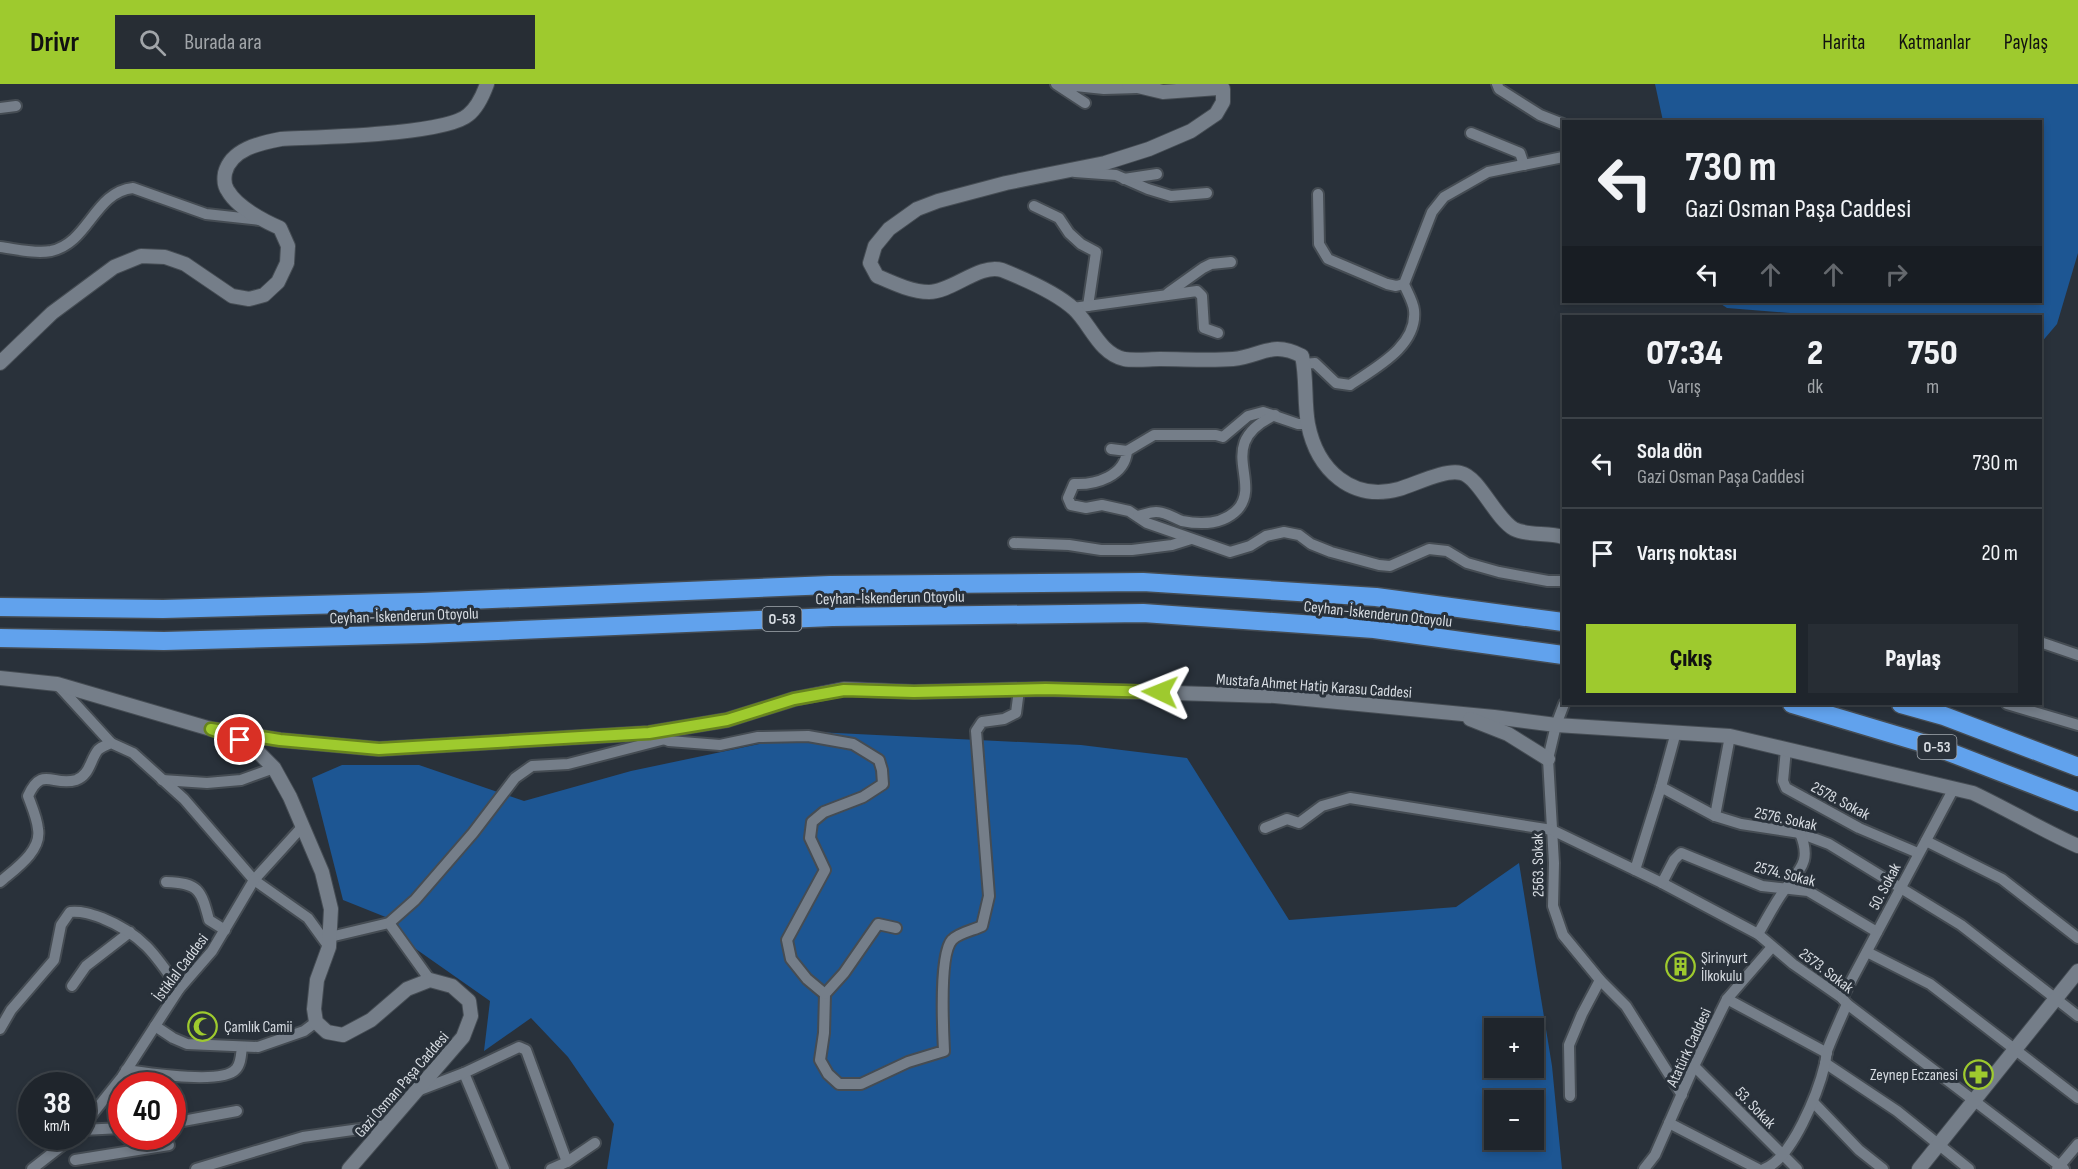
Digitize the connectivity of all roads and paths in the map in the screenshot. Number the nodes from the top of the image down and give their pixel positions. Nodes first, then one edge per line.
1 (487, 84) edge
2 (1130, 84) edge
3 (1497, 84) edge
4 (1199, 86) edge
5 (1226, 86) edge
6 (1144, 88) junction
7 (1085, 103) dead end
8 (16, 106) dead end
9 (0, 108) edge
10 (1562, 124) edge
11 (1472, 133) dead end
12 (1562, 157) edge
13 (1524, 165) junction
14 (1069, 171) junction
15 (1157, 174) dead end
16 (1124, 179) junction
17 (1207, 193) dead end
18 (1318, 194) dead end
19 (1034, 206) dead end
20 (263, 221) junction
21 (0, 247) edge
22 (1231, 262) dead end
23 (1404, 284) junction
24 (1168, 294) junction
25 (1088, 306) junction
26 (1074, 308) junction
27 (1218, 333) dead end
28 (6, 352) edge
29 (0, 363) edge
30 (1304, 364) junction
31 (1275, 415) junction
32 (1308, 424) junction
33 (1111, 449) dead end
34 (1127, 451) junction
35 (1138, 516) junction
36 (1562, 537) edge
37 (1191, 538) junction
38 (1014, 543) dead end
39 (1562, 581) edge
40 (0, 607) edge
41 (1562, 622) edge
42 (0, 638) edge
43 (2042, 643) edge
44 (1562, 655) edge
45 (2078, 655) edge
46 (0, 678) edge
47 (57, 684) junction
48 (1019, 690) junction
49 (1564, 705) edge
50 (1795, 705) edge
51 (1905, 705) edge
52 (2010, 705) edge
53 (1450, 712) junction
54 (1556, 725) junction
55 (2078, 725) edge
56 (211, 729) junction
57 (1676, 732) junction
58 (649, 733) junction
59 (1730, 736) junction
60 (665, 739) junction
61 (111, 743) junction
62 (1786, 749) junction
63 (1548, 759) junction
64 (2078, 767) edge
65 (274, 768) junction
66 (162, 780) junction
67 (1661, 787) junction
68 (1954, 788) junction
69 (2078, 802) edge
70 (1716, 816) junction
71 (302, 827) junction
72 (1265, 828) dead end
73 (1552, 830) junction
74 (1800, 833) junction
75 (1926, 841) junction
76 (2078, 846) edge
77 (1918, 853) junction
78 (1635, 870) junction
79 (254, 880) junction
80 (0, 882) edge
81 (166, 882) dead end
82 (1662, 883) junction
83 (1900, 887) junction
84 (1786, 888) junction
85 (389, 923) junction
86 (896, 928) dead end
87 (225, 930) junction
88 (130, 932) junction
89 (1877, 932) junction
90 (1758, 934) junction
91 (2078, 938) edge
92 (329, 942) junction
93 (1772, 947) junction
94 (1867, 952) junction
95 (2078, 971) edge
96 (430, 980) junction
97 (1600, 980) junction
98 (72, 986) dead end
99 (179, 989) junction
100 (825, 994) junction
101 (1727, 999) junction
102 (2056, 999) junction
103 (1844, 1001) junction
104 (2078, 1016) edge
105 (316, 1022) junction
106 (155, 1026) junction
107 (0, 1029) edge
108 (242, 1047) junction
109 (2013, 1050) junction
110 (1826, 1058) junction
111 (1694, 1066) junction
112 (126, 1070) junction
113 (464, 1073) junction
114 (417, 1091) junction
115 (1682, 1095) junction
116 (1570, 1096) dead end
117 (2078, 1098) edge
118 (1973, 1100) junction
119 (1813, 1102) junction
120 (96, 1110) edge
121 (237, 1111) dead end
122 (186, 1120) edge
123 (1670, 1123) junction
124 (388, 1125) junction
125 (595, 1143) dead end
126 (1939, 1144) junction
127 (2078, 1144) edge
128 (58, 1150) edge
129 (145, 1150) edge
130 (1783, 1155) junction
131 (567, 1162) junction
132 (76, 1164) edge
133 (2060, 1168) edge
134 (32, 1169) edge
135 (196, 1169) edge
136 (349, 1169) edge
137 (504, 1169) edge
138 (552, 1169) edge
139 (1644, 1169) edge
140 (1758, 1169) edge
141 (1764, 1169) edge
142 (1797, 1169) edge
143 (1883, 1169) edge
144 (1919, 1169) edge
145 (1969, 1169) edge

1 - 20 street
2 - 6 street
3 - 10 street
4 - 5 street
4 - 6 street
5 - 14 street
6 - 7 street
8 - 9 street
11 - 13 street
12 - 13 street
13 - 23 street
14 - 16 street
14 - 26 street
15 - 16 street
16 - 17 street
18 - 23 street
19 - 25 street
20 - 21 street
20 - 28 street
22 - 24 street
23 - 30 street
24 - 25 street
24 - 27 street
25 - 26 street
26 - 30 street
28 - 29 street
30 - 32 street
31 - 32 street
31 - 34 street
31 - 35 street
32 - 36 street
33 - 34 street
34 - 35 street
35 - 37 street
37 - 38 street
37 - 39 street
40 - 41 highway, Ceyhan-İskenderun Otoyolu / O-53
42 - 44 highway, Ceyhan-İskenderun Otoyolu / O-53
43 - 45 street
46 - 47 street, Mustafa Ahmet Hatip Karasu Caddesi
47 - 56 street, Mustafa Ahmet Hatip Karasu Caddesi
47 - 61 street
48 - 53 street, Mustafa Ahmet Hatip Karasu Caddesi
48 - 58 street, Mustafa Ahmet Hatip Karasu Caddesi
48 - 100 street
49 - 54 street, 2563. Sokak
50 - 69 highway, O-53
51 - 64 highway, O-53
52 - 55 street
53 - 54 street, Mustafa Ahmet Hatip Karasu Caddesi
53 - 63 street
54 - 57 street, Mustafa Ahmet Hatip Karasu Caddesi
54 - 63 street, 2563. Sokak
56 - 58 street, Mustafa Ahmet Hatip Karasu Caddesi
56 - 65 street
57 - 59 street, Mustafa Ahmet Hatip Karasu Caddesi
57 - 67 street
58 - 60 street
59 - 62 street, Mustafa Ahmet Hatip Karasu Caddesi
59 - 70 street
60 - 85 street
60 - 100 street
61 - 66 street
61 - 80 street
62 - 68 street, Mustafa Ahmet Hatip Karasu Caddesi
62 - 77 street, 2578. Sokak
63 - 73 street, 2563. Sokak
65 - 66 street
65 - 71 street
66 - 79 street
67 - 70 street, 2576. Sokak
67 - 78 street
68 - 75 street, 50. Sokak
68 - 76 street, Mustafa Ahmet Hatip Karasu Caddesi
70 - 74 street, 2576. Sokak
71 - 79 street, İstiklal Caddesi
71 - 92 street
72 - 73 street, 2573. Sokak
73 - 78 street, 2573. Sokak
73 - 97 street, 2563. Sokak
74 - 83 street, 2576. Sokak
74 - 84 street
75 - 77 street, 50. Sokak
75 - 91 street
77 - 83 street, 50. Sokak
78 - 82 street, 2573. Sokak
79 - 87 street, İstiklal Caddesi
79 - 92 street
81 - 87 street
82 - 84 street, 2574. Sokak
82 - 90 street, 2573. Sokak
83 - 89 street, 50. Sokak
83 - 102 street, 2576. Sokak
84 - 89 street, 2574. Sokak
84 - 90 street
85 - 92 street
85 - 96 street
86 - 100 street
87 - 99 street, İstiklal Caddesi
88 - 98 street
88 - 99 street
88 - 107 street
89 - 94 street, 50. Sokak
90 - 93 street, 2573. Sokak
92 - 105 street
93 - 101 street, Atatürk Caddesi
93 - 103 street, 2573. Sokak
94 - 103 street, 50. Sokak
94 - 109 street
95 - 102 street
96 - 105 street
96 - 114 street, Gazi Osman Paşa Caddesi
97 - 115 street, 2563. Sokak
97 - 116 street
99 - 106 street, İstiklal Caddesi
101 - 110 street
101 - 111 street, Atatürk Caddesi
102 - 104 street
102 - 109 street
103 - 110 street, 50. Sokak
103 - 118 street, 2573. Sokak
105 - 108 street
106 - 108 street
106 - 112 street, İstiklal Caddesi
108 - 112 street
109 - 117 street
109 - 118 street
110 - 119 street, 50. Sokak
110 - 126 street
111 - 115 street, Atatürk Caddesi
111 - 130 street, 53. Sokak
112 - 120 street, İstiklal Caddesi
113 - 114 street
113 - 131 street
113 - 137 street
114 - 124 street, Gazi Osman Paşa Caddesi
115 - 123 street, Atatürk Caddesi
118 - 126 street
118 - 133 street, 2573. Sokak
119 - 130 street, 50. Sokak
119 - 143 street
121 - 122 street
123 - 139 street, Atatürk Caddesi
123 - 140 street
124 - 135 street
124 - 136 street, Gazi Osman Paşa Caddesi
125 - 131 street
126 - 144 street
126 - 145 street
127 - 133 street
128 - 134 street
129 - 132 street
130 - 141 street, 50. Sokak
130 - 142 street, 53. Sokak
131 - 138 street

